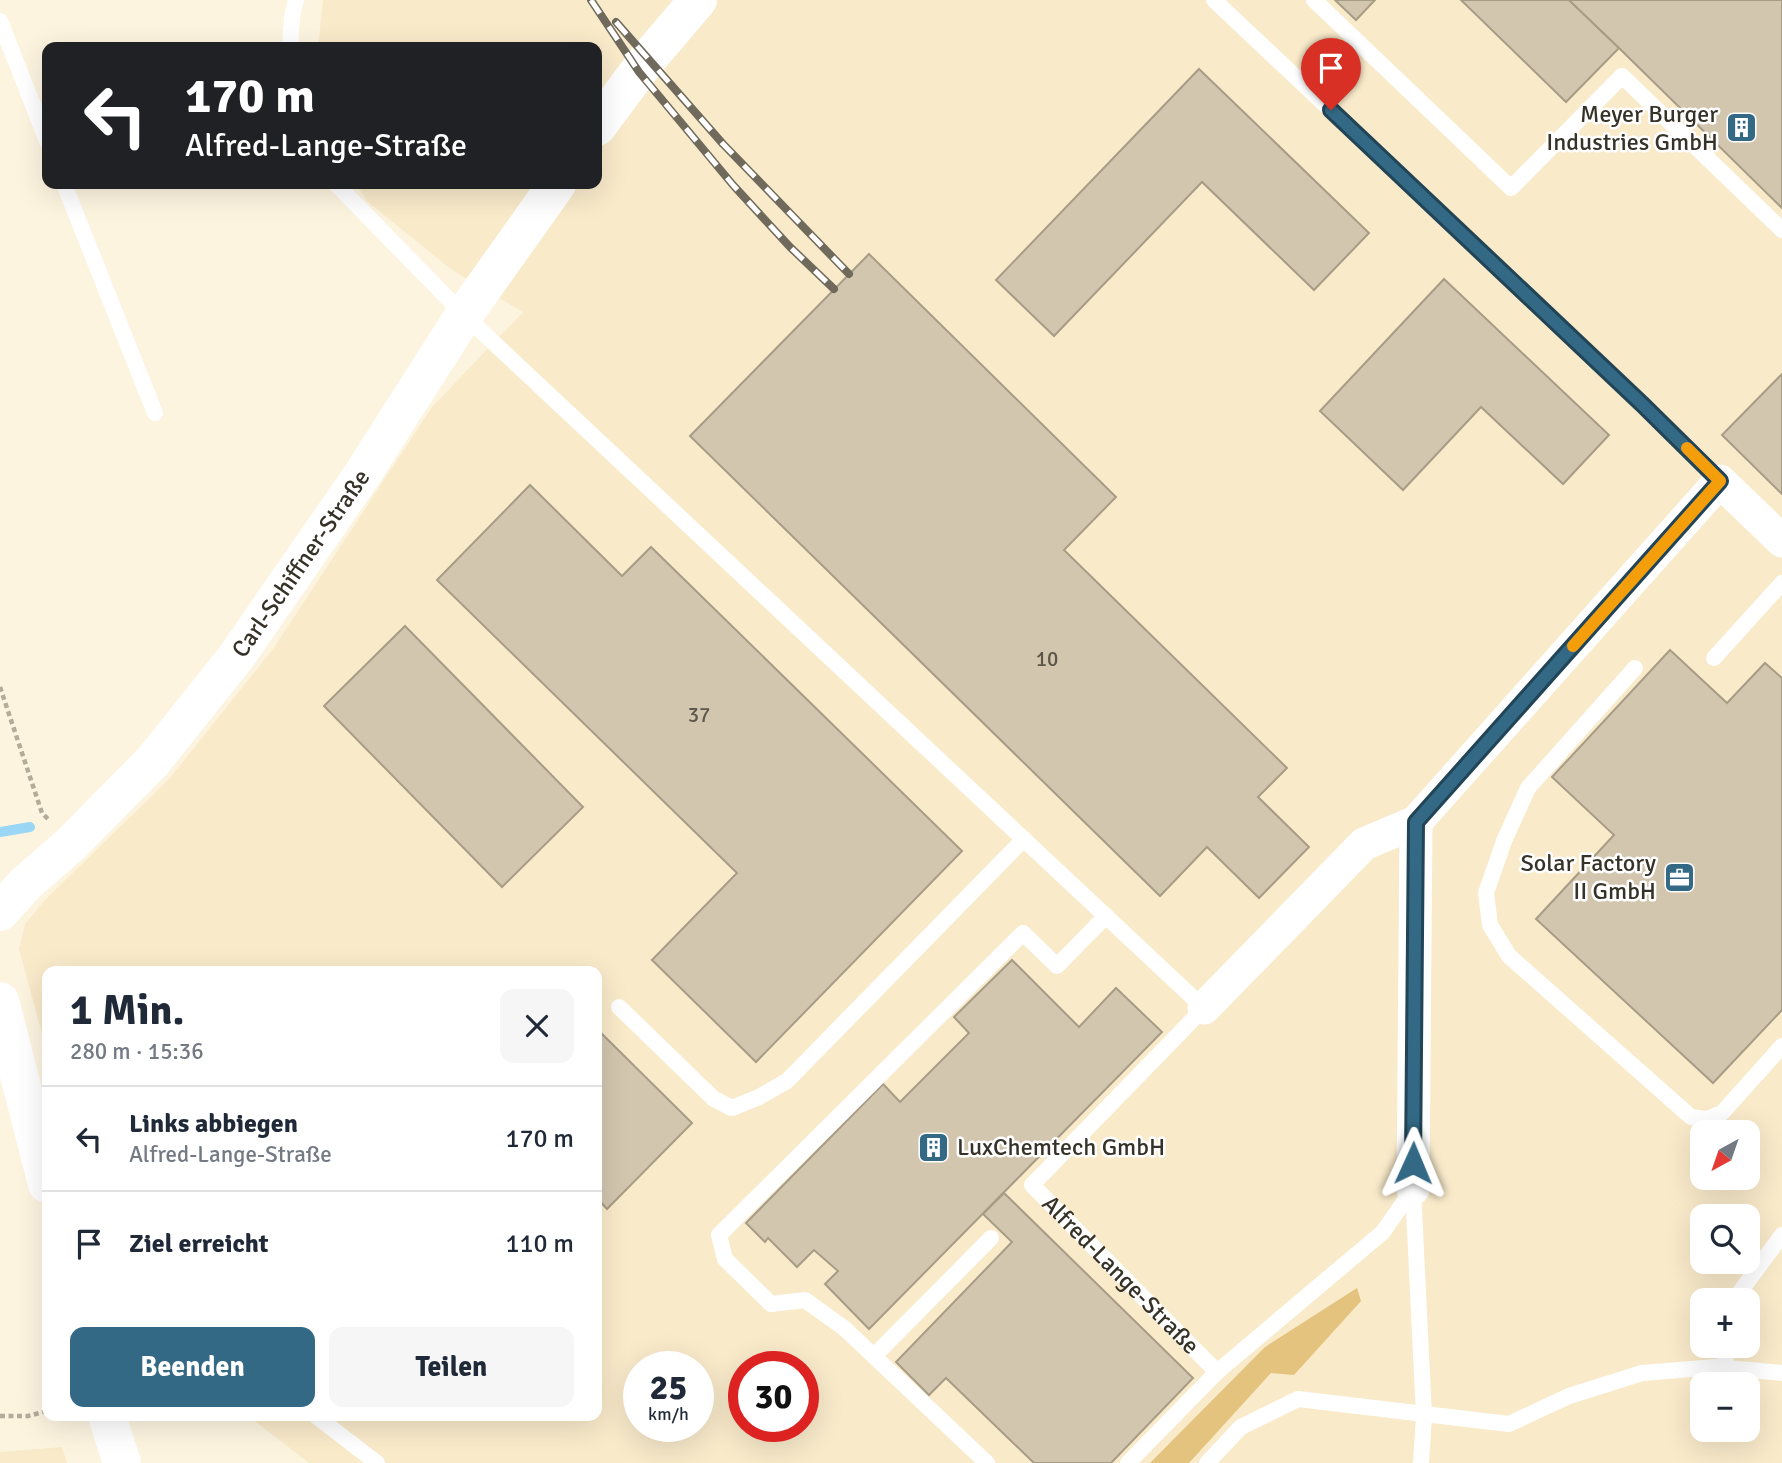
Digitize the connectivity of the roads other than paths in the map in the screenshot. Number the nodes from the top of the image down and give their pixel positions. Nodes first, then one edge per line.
1 (296, 0) edge
2 (698, 0) edge
3 (1214, 0) edge
4 (1314, 0) edge
5 (0, 21) edge
6 (290, 42) edge
7 (602, 120) edge
8 (42, 128) edge
9 (66, 189) edge
10 (341, 189) edge
11 (553, 189) edge
12 (1782, 230) edge
13 (464, 315) junction
14 (155, 413) dead end
15 (1720, 481) junction
16 (1782, 541) edge
17 (1782, 583) edge
18 (1714, 658) dead end
19 (1635, 668) dead end
20 (1416, 822) junction
21 (1024, 839) junction
22 (1, 909) edge
23 (1106, 916) junction
24 (0, 1001) edge
25 (619, 1007) dead end
26 (1205, 1008) junction
27 (1782, 1046) edge
28 (42, 1165) edge
29 (1413, 1189) junction
30 (1782, 1235) edge
31 (991, 1238) dead end
32 (1743, 1288) edge
33 (874, 1356) junction
34 (1725, 1358) edge
35 (1727, 1368) junction
36 (1217, 1372) junction
37 (1782, 1373) edge
38 (1424, 1416) junction
39 (109, 1421) edge
40 (322, 1421) edge
41 (122, 1463) edge
42 (377, 1463) edge
43 (986, 1463) edge
44 (1128, 1463) edge
45 (1207, 1463) edge
46 (1421, 1463) edge

1 - 6 lane
2 - 7 main road
3 - 15 lane
4 - 12 lane
5 - 8 lane
9 - 14 lane
10 - 13 lane
11 - 13 main road, Carl-Schiffner-Straße
13 - 21 lane
13 - 22 main road, Carl-Schiffner-Straße
15 - 16 street
15 - 20 street, Alfred-Lange-Straße
17 - 18 lane
19 - 27 lane
20 - 26 street, Alfred-Lange-Straße
20 - 29 street
21 - 23 lane
21 - 25 lane
23 - 26 lane
23 - 33 lane
24 - 28 main road
26 - 36 lane, Alfred-Lange-Straße
29 - 36 lane, Alfred-Lange-Straße
29 - 38 lane
30 - 32 lane
31 - 33 lane
33 - 43 lane
34 - 35 lane
35 - 37 lane
35 - 38 lane
36 - 44 lane
38 - 45 lane
38 - 46 lane
39 - 41 main road
40 - 42 lane

